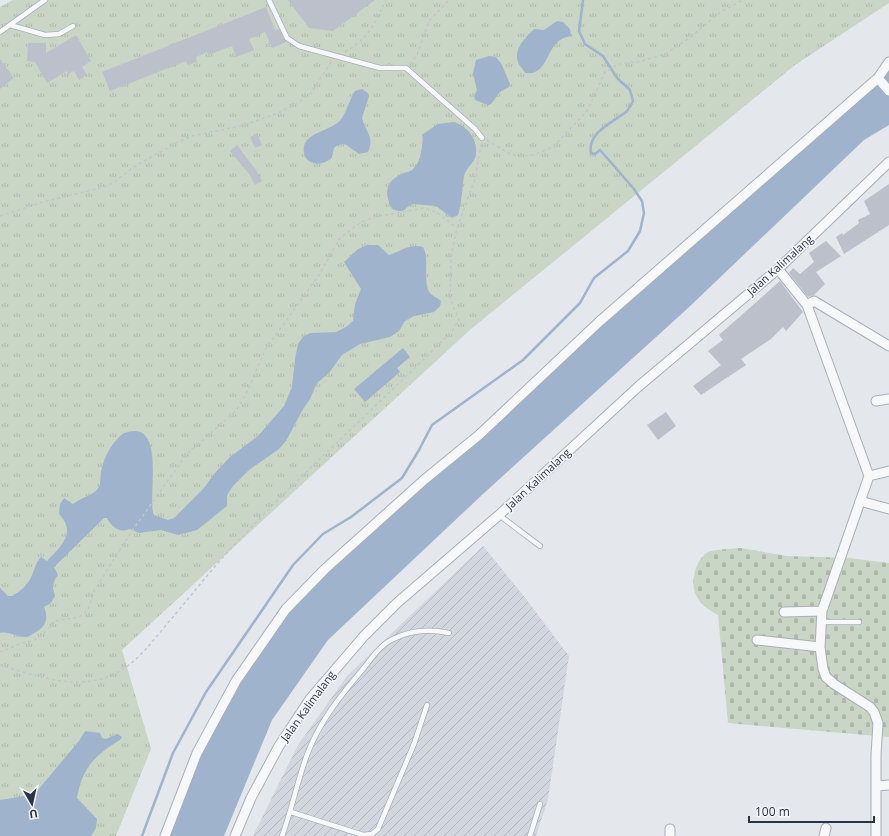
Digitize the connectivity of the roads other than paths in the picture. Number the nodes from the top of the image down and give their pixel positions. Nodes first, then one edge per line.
1 (45, 0) edge
2 (269, 0) edge
3 (10, 25) junction
4 (73, 26) dead end
5 (0, 32) edge
6 (889, 62) edge
7 (880, 81) junction
8 (889, 91) edge
9 (482, 138) road end
10 (889, 162) edge
11 (778, 269) junction
12 (807, 305) junction
13 (889, 346) edge
14 (889, 399) edge
15 (876, 401) dead end
16 (889, 471) edge
17 (869, 476) junction
18 (860, 501) junction
19 (889, 509) edge
20 (500, 515) junction
21 (540, 546) dead end
22 (822, 611) junction
23 (784, 612) dead end
24 (820, 622) junction
25 (859, 622) dead end
26 (449, 634) dead end
27 (757, 640) dead end
28 (820, 647) junction
29 (427, 706) dead end
30 (889, 785) edge
31 (876, 786) junction
32 (540, 804) dead end
33 (291, 812) junction
34 (165, 836) edge
35 (235, 836) edge
36 (282, 836) edge
37 (530, 836) edge
38 (876, 836) edge

1 - 3 lane
2 - 9 lane
3 - 4 lane
3 - 5 lane
6 - 7 street
7 - 8 street
7 - 34 street
10 - 11 street, Jalan Kalimalang
11 - 12 street
11 - 20 street, Jalan Kalimalang
12 - 13 street
12 - 17 street
14 - 15 street
16 - 17 street
17 - 18 street
18 - 19 street
18 - 22 street
20 - 21 lane
20 - 35 street, Jalan Kalimalang
22 - 23 street
22 - 24 street
24 - 25 lane
24 - 28 street
26 - 33 lane
27 - 28 street
28 - 31 street
29 - 33 lane
30 - 31 street
31 - 38 street
32 - 37 lane
33 - 36 lane

